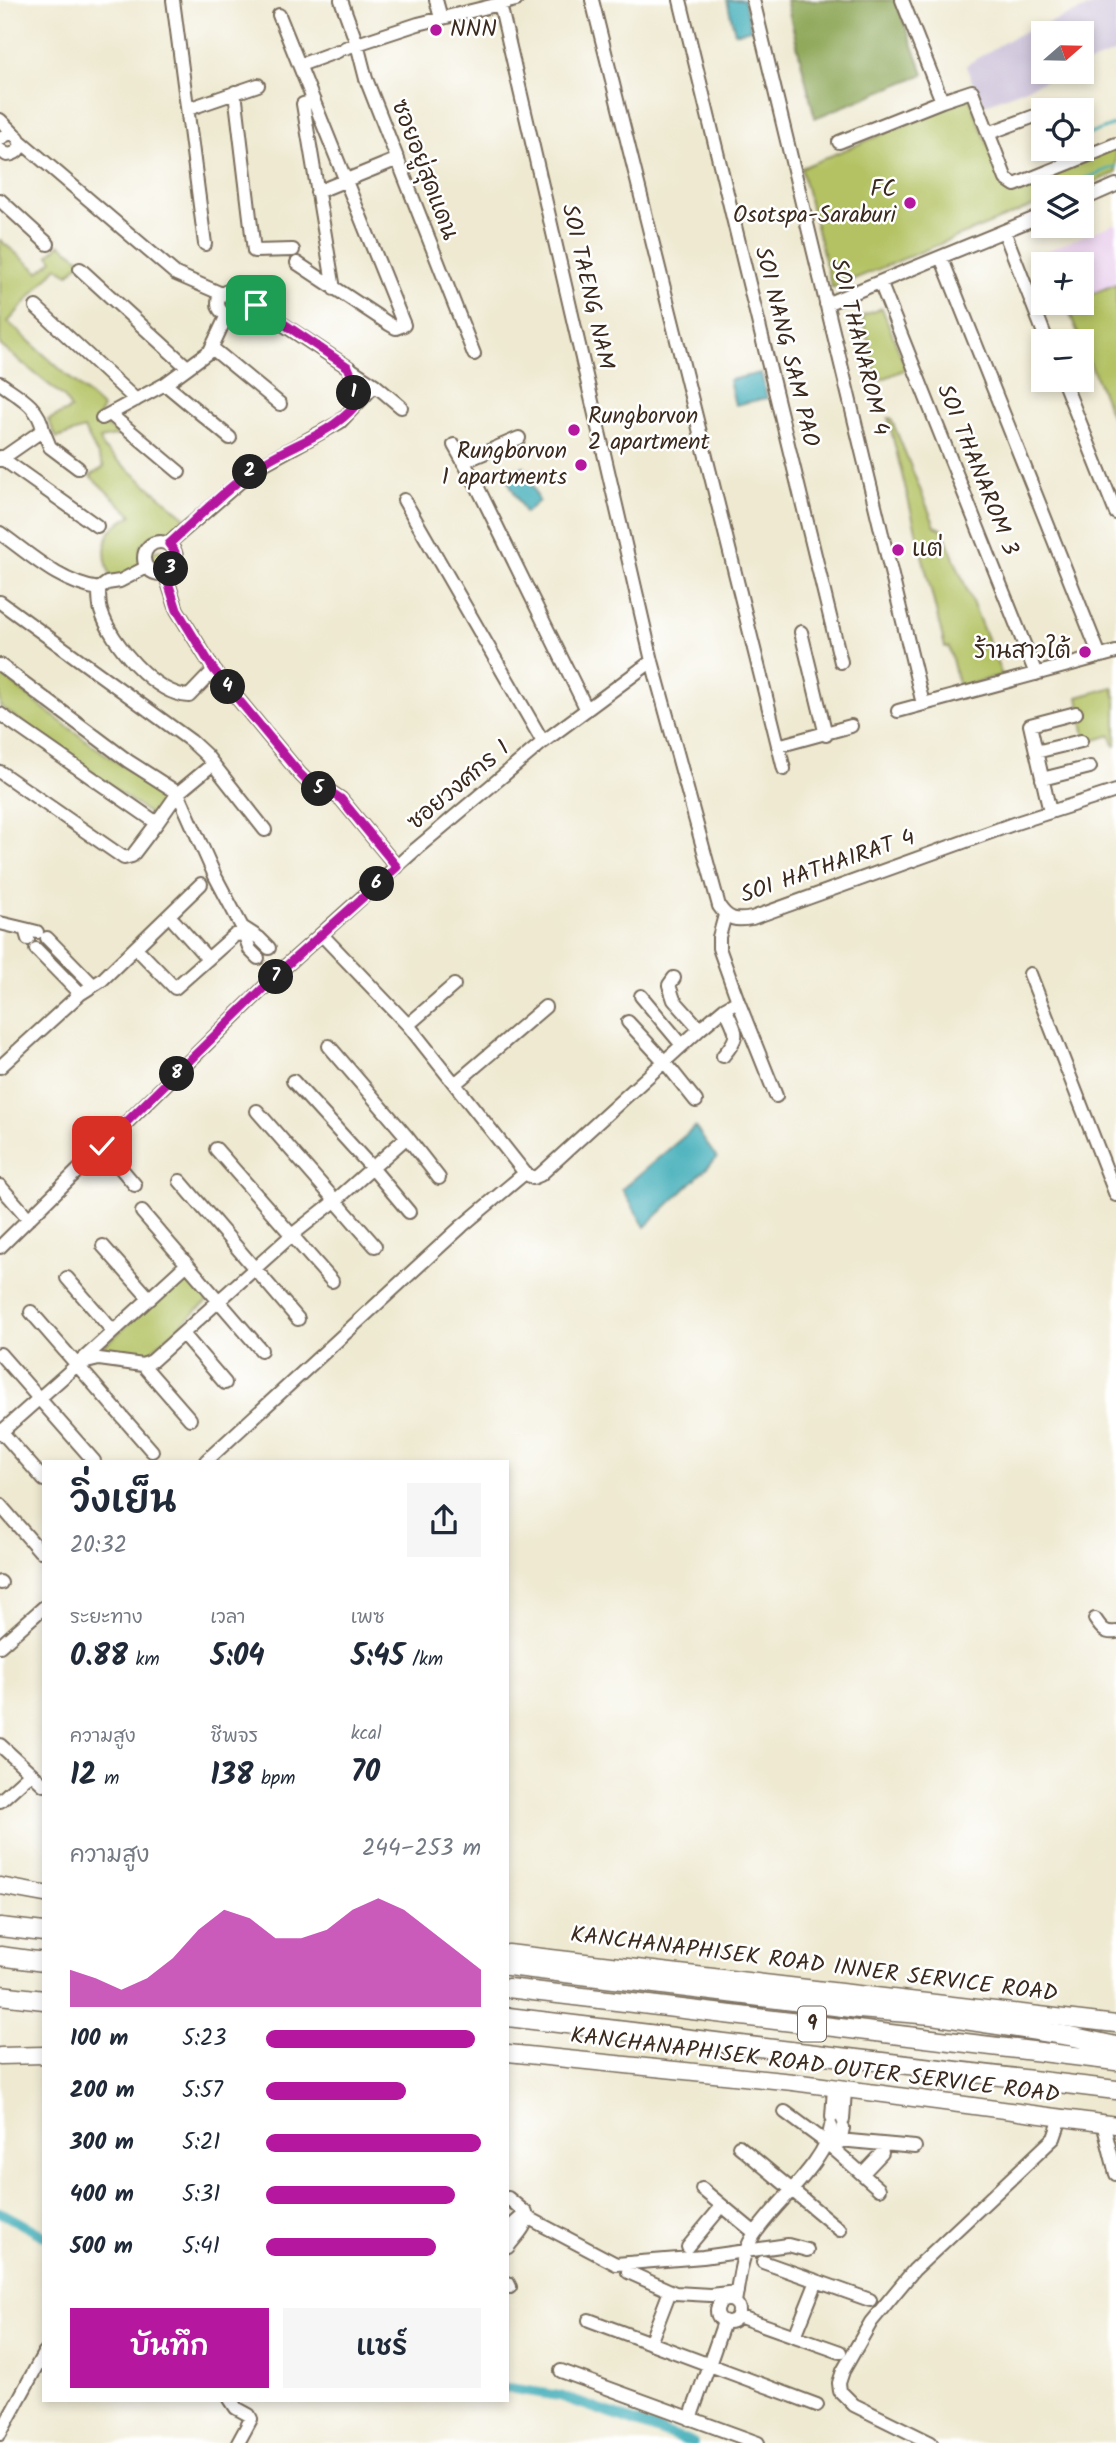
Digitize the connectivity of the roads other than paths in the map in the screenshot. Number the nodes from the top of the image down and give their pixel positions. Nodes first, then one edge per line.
1 (173, 0) edge
2 (341, 0) edge
3 (436, 0) edge
4 (516, 0) edge
5 (592, 0) edge
6 (680, 0) edge
7 (753, 0) edge
8 (902, 0) edge
9 (500, 4) junction
10 (279, 15) dead end
11 (441, 18) junction
12 (347, 48) junction
13 (300, 65) junction
14 (258, 85) dead end
15 (235, 92) junction
16 (314, 101) junction
17 (942, 101) junction
18 (188, 108) junction
19 (1031, 117) edge
20 (0, 120) edge
21 (989, 133) junction
22 (17, 138) junction
23 (839, 142) dead end
24 (1116, 144) edge
25 (0, 149) edge
26 (398, 159) junction
27 (1065, 161) edge
28 (1066, 164) junction
29 (346, 180) junction
30 (1116, 185) edge
31 (317, 192) junction
32 (1094, 195) edge
33 (0, 200) edge
34 (1031, 220) edge
35 (1004, 231) junction
36 (48, 244) dead end
37 (205, 244) dead end
38 (293, 250) dead end
39 (941, 257) junction
40 (297, 263) dead end
41 (80, 269) dead end
42 (880, 282) junction
43 (334, 289) junction
44 (222, 294) junction
45 (242, 300) junction
46 (827, 304) junction
47 (36, 307) dead end
48 (225, 314) junction
49 (1042, 329) edge
50 (212, 348) junction
51 (474, 354) dead end
52 (187, 367) junction
53 (348, 367) junction
54 (0, 383) edge
55 (165, 384) junction
56 (375, 385) junction
57 (1068, 392) edge
58 (136, 400) junction
59 (280, 404) dead end
60 (355, 406) junction
61 (401, 407) dead end
62 (43, 430) junction
63 (230, 438) dead end
64 (519, 438) dead end
65 (454, 445) dead end
66 (0, 458) edge
67 (463, 462) junction
68 (78, 468) dead end
69 (179, 472) dead end
70 (404, 500) dead end
71 (1116, 513) edge
72 (97, 526) dead end
73 (0, 533) edge
74 (169, 544) junction
75 (147, 567) junction
76 (165, 573) junction
77 (99, 589) junction
78 (0, 602) edge
79 (801, 632) dead end
80 (1116, 652) edge
81 (1100, 656) junction
82 (652, 661) junction
83 (841, 662) dead end
84 (0, 665) edge
85 (214, 670) junction
86 (1036, 674) junction
87 (923, 704) junction
88 (586, 708) junction
89 (898, 711) dead end
90 (1076, 713) dead end
91 (0, 714) edge
92 (851, 726) dead end
93 (826, 735) junction
94 (1082, 741) dead end
95 (543, 742) junction
96 (778, 746) junction
97 (1036, 752) junction
98 (213, 764) junction
99 (1090, 767) dead end
100 (784, 769) dead end
101 (0, 772) edge
102 (1042, 779) junction
103 (1116, 791) edge
104 (178, 793) junction
105 (1050, 812) junction
106 (157, 823) junction
107 (265, 830) dead end
108 (397, 867) junction
109 (201, 884) dead end
110 (725, 915) junction
111 (174, 921) dead end
112 (0, 923) edge
113 (243, 931) junction
114 (322, 935) junction
115 (35, 937) junction
116 (141, 953) dead end
117 (208, 959) junction
118 (286, 966) junction
119 (1030, 974) dead end
120 (275, 977) junction
121 (674, 978) dead end
122 (93, 985) junction
123 (454, 985) dead end
124 (80, 994) junction
125 (641, 996) dead end
126 (738, 1001) junction
127 (545, 1007) dead end
128 (726, 1008) junction
129 (628, 1022) dead end
130 (408, 1025) junction
131 (700, 1029) junction
132 (682, 1045) junction
133 (328, 1046) dead end
134 (723, 1056) dead end
135 (664, 1061) junction
136 (0, 1067) edge
137 (293, 1081) dead end
138 (456, 1083) junction
139 (776, 1096) dead end
140 (696, 1101) dead end
141 (257, 1111) dead end
142 (407, 1137) junction
143 (102, 1146) junction
144 (216, 1149) dead end
145 (373, 1169) junction
146 (525, 1173) junction
147 (439, 1178) dead end
148 (180, 1181) dead end
149 (135, 1185) dead end
150 (0, 1186) edge
151 (1116, 1195) edge
152 (335, 1201) junction
153 (142, 1212) dead end
154 (409, 1212) dead end
155 (29, 1219) junction
156 (292, 1235) junction
157 (0, 1247) edge
158 (103, 1247) dead end
159 (375, 1247) dead end
160 (187, 1264) junction
161 (256, 1268) junction
162 (67, 1279) dead end
163 (332, 1282) dead end
164 (150, 1299) junction
165 (219, 1301) junction
166 (31, 1312) dead end
167 (298, 1319) dead end
168 (113, 1331) junction
169 (183, 1334) junction
170 (261, 1350) dead end
171 (0, 1354) edge
172 (78, 1364) junction
173 (143, 1365) junction
174 (225, 1383) dead end
175 (40, 1400) junction
176 (190, 1419) dead end
177 (1, 1431) edge
178 (152, 1451) dead end
179 (93, 1460) edge
180 (207, 1460) edge
181 (42, 1478) edge
182 (0, 1505) edge
183 (40, 1551) dead end
184 (42, 1609) edge
185 (1095, 1619) dead end
186 (1116, 1632) edge
187 (0, 1646) edge
188 (0, 1745) edge
189 (31, 1773) junction
190 (42, 1783) edge
191 (0, 1801) edge
192 (0, 1886) edge
193 (42, 1894) edge
194 (0, 1927) edge
195 (42, 1933) edge
196 (509, 1953) edge
197 (0, 1956) edge
198 (42, 1962) edge
199 (509, 1966) edge
200 (509, 1988) edge
201 (685, 1988) junction
202 (0, 1995) edge
203 (42, 2000) edge
204 (509, 2017) edge
205 (773, 2019) junction
206 (1116, 2024) edge
207 (1116, 2046) edge
208 (509, 2053) edge
209 (0, 2056) edge
210 (42, 2056) edge
211 (1116, 2061) edge
212 (839, 2089) junction
213 (1116, 2090) edge
214 (785, 2112) dead end
215 (1061, 2118) junction
216 (1109, 2124) edge
217 (833, 2135) junction
218 (739, 2146) dead end
219 (915, 2147) dead end
220 (882, 2153) dead end
221 (862, 2174) junction
222 (1116, 2174) edge
223 (702, 2189) dead end
224 (879, 2189) dead end
225 (790, 2190) junction
226 (509, 2199) edge
227 (722, 2206) junction
228 (527, 2215) junction
229 (509, 2228) edge
230 (840, 2230) dead end
231 (755, 2233) junction
232 (509, 2246) edge
233 (688, 2247) dead end
234 (807, 2250) dead end
235 (746, 2252) junction
236 (764, 2262) dead end
237 (628, 2272) dead end
238 (817, 2281) junction
239 (670, 2291) junction
240 (736, 2297) junction
241 (870, 2301) dead end
242 (738, 2316) junction
243 (589, 2320) dead end
244 (724, 2322) junction
245 (795, 2336) junction
246 (650, 2343) junction
247 (840, 2351) dead end
248 (42, 2357) edge
249 (709, 2364) junction
250 (561, 2371) dead end
251 (232, 2402) edge
252 (817, 2405) dead end
253 (690, 2419) junction
254 (0, 2434) edge
255 (238, 2443) edge
256 (758, 2443) edge
257 (931, 2443) edge

1 - 18 street
2 - 12 street, ซอยอยู่สุดแดน
3 - 11 street
4 - 9 street
5 - 96 street
6 - 83 street, SOI NANG SAM PAO
7 - 46 street, SOI THANAROM 4
8 - 17 street
9 - 11 street
9 - 82 street, SOI TAENG NAM
10 - 13 street
11 - 12 street
12 - 13 street
12 - 26 street, ซอยอยู่สุดแดน
13 - 16 street
14 - 15 street
15 - 18 street
15 - 38 street
16 - 29 street
16 - 31 street
17 - 21 street
17 - 23 street
18 - 37 street
19 - 21 street
20 - 22 street
21 - 28 street
22 - 25 street
22 - 25 street
22 - 44 street
24 - 28 street
26 - 29 street
26 - 51 street, ซอยอยู่สุดแดน
27 - 28 street
29 - 31 street
29 - 43 street
30 - 32 street
31 - 43 street
33 - 36 street
34 - 35 street
35 - 39 street
35 - 49 street
39 - 42 street
39 - 81 street
40 - 43 street
41 - 52 street
42 - 46 street
42 - 86 street, SOI THANAROM 3
44 - 45 street
44 - 48 street
45 - 48 street
45 - 53 street
46 - 87 street, SOI THANAROM 4
47 - 58 street
48 - 50 street
50 - 52 street
50 - 59 street
52 - 55 street
53 - 56 street
53 - 60 street
54 - 62 street
55 - 58 street
55 - 63 street
56 - 60 street
56 - 61 street
57 - 71 street
58 - 69 street
60 - 74 street
62 - 66 street
62 - 68 street
64 - 67 street
65 - 67 street
66 - 72 street
67 - 88 street
70 - 95 street
73 - 77 street
74 - 75 street
74 - 76 street
75 - 76 street
75 - 77 street
76 - 85 street
77 - 85 street
78 - 98 street
79 - 93 street
80 - 81 street
81 - 86 street
82 - 88 street, ซอยวงศกร 1
82 - 110 street, SOI HATHAIRAT 4
84 - 104 street
85 - 108 street
86 - 87 street
87 - 89 street
88 - 95 street, ซอยวงศกร 1
90 - 97 street
91 - 106 street
92 - 93 street
93 - 96 street
94 - 97 street
95 - 108 street, ซอยวงศกร 1
96 - 100 street
97 - 102 street
98 - 104 street
98 - 107 street
99 - 102 street
101 - 106 street
102 - 105 street
103 - 105 street, SOI HATHAIRAT 4
104 - 106 street
104 - 113 street
105 - 110 street, SOI HATHAIRAT 4
108 - 114 street, ซอยวงศกร 1
109 - 122 street
110 - 126 street
111 - 117 street
112 - 115 street
113 - 117 street
113 - 118 street
113 - 120 street
114 - 118 street, ซอยวงศกร 1
114 - 130 street
115 - 122 street
115 - 124 street
116 - 117 street
118 - 120 street, ซอยวงศกร 1
119 - 151 street
120 - 143 street, ซอยวงศกร 1
121 - 131 street
122 - 124 street
123 - 130 street
124 - 136 street
125 - 132 street
126 - 128 street
126 - 139 street
127 - 138 street
128 - 131 street
128 - 134 street
129 - 135 street
130 - 138 street
131 - 132 street
132 - 135 street
133 - 142 street
135 - 140 street
135 - 146 street
137 - 145 street
138 - 146 street
141 - 152 street
142 - 145 street
142 - 147 street
143 - 149 street
143 - 155 street, ซอยวงศกร 1
144 - 156 street
145 - 152 street
145 - 154 street
146 - 180 street
148 - 161 street
150 - 155 street
152 - 156 street
152 - 159 street
153 - 160 street
155 - 157 street, ซอยวงศกร 1
156 - 161 street
156 - 163 street
158 - 164 street
160 - 164 street
160 - 165 street
161 - 165 street
161 - 167 street
162 - 168 street
164 - 168 street
165 - 169 street
165 - 170 street
166 - 172 street
168 - 172 street
169 - 173 street
169 - 174 street
171 - 175 street
172 - 173 street
172 - 175 street
172 - 178 street
173 - 176 street
175 - 177 street
175 - 179 street
177 - 181 street
182 - 183 street
184 - 187 street
185 - 186 street
188 - 189 street
189 - 190 street
189 - 191 street
192 - 193 main road
194 - 195 highway
196 - 206 main road, KANCHANAPHISEK ROAD INNER SERVICE ROAD
197 - 198 highway
199 - 201 highway
200 - 205 highway, 9
201 - 205 highway
201 - 207 highway
202 - 203 highway
204 - 213 highway, 9
205 - 211 highway, 9
208 - 212 main road, KANCHANAPHISEK ROAD OUTER SERVICE ROAD
209 - 210 main road
212 - 215 main road, KANCHANAPHISEK ROAD OUTER SERVICE ROAD
212 - 217 street
214 - 217 street
215 - 216 main road, KANCHANAPHISEK ROAD OUTER SERVICE ROAD
215 - 257 street
216 - 222 street
217 - 219 street
217 - 221 street
217 - 225 street
218 - 225 street
220 - 221 street
221 - 224 street
223 - 227 street
225 - 230 street
225 - 231 street
226 - 228 street
227 - 231 street
227 - 233 street
228 - 229 street
228 - 232 street
228 - 235 street
231 - 235 street
234 - 235 street
235 - 240 street
236 - 238 street
237 - 239 street
238 - 241 street
238 - 245 street
239 - 240 street
239 - 246 street
240 - 242 street
240 - 244 street
242 - 244 street
242 - 245 street
243 - 246 street
244 - 249 street
245 - 247 street
246 - 249 street
248 - 254 street
249 - 252 street
249 - 253 street
250 - 253 street
251 - 255 street
253 - 256 street

